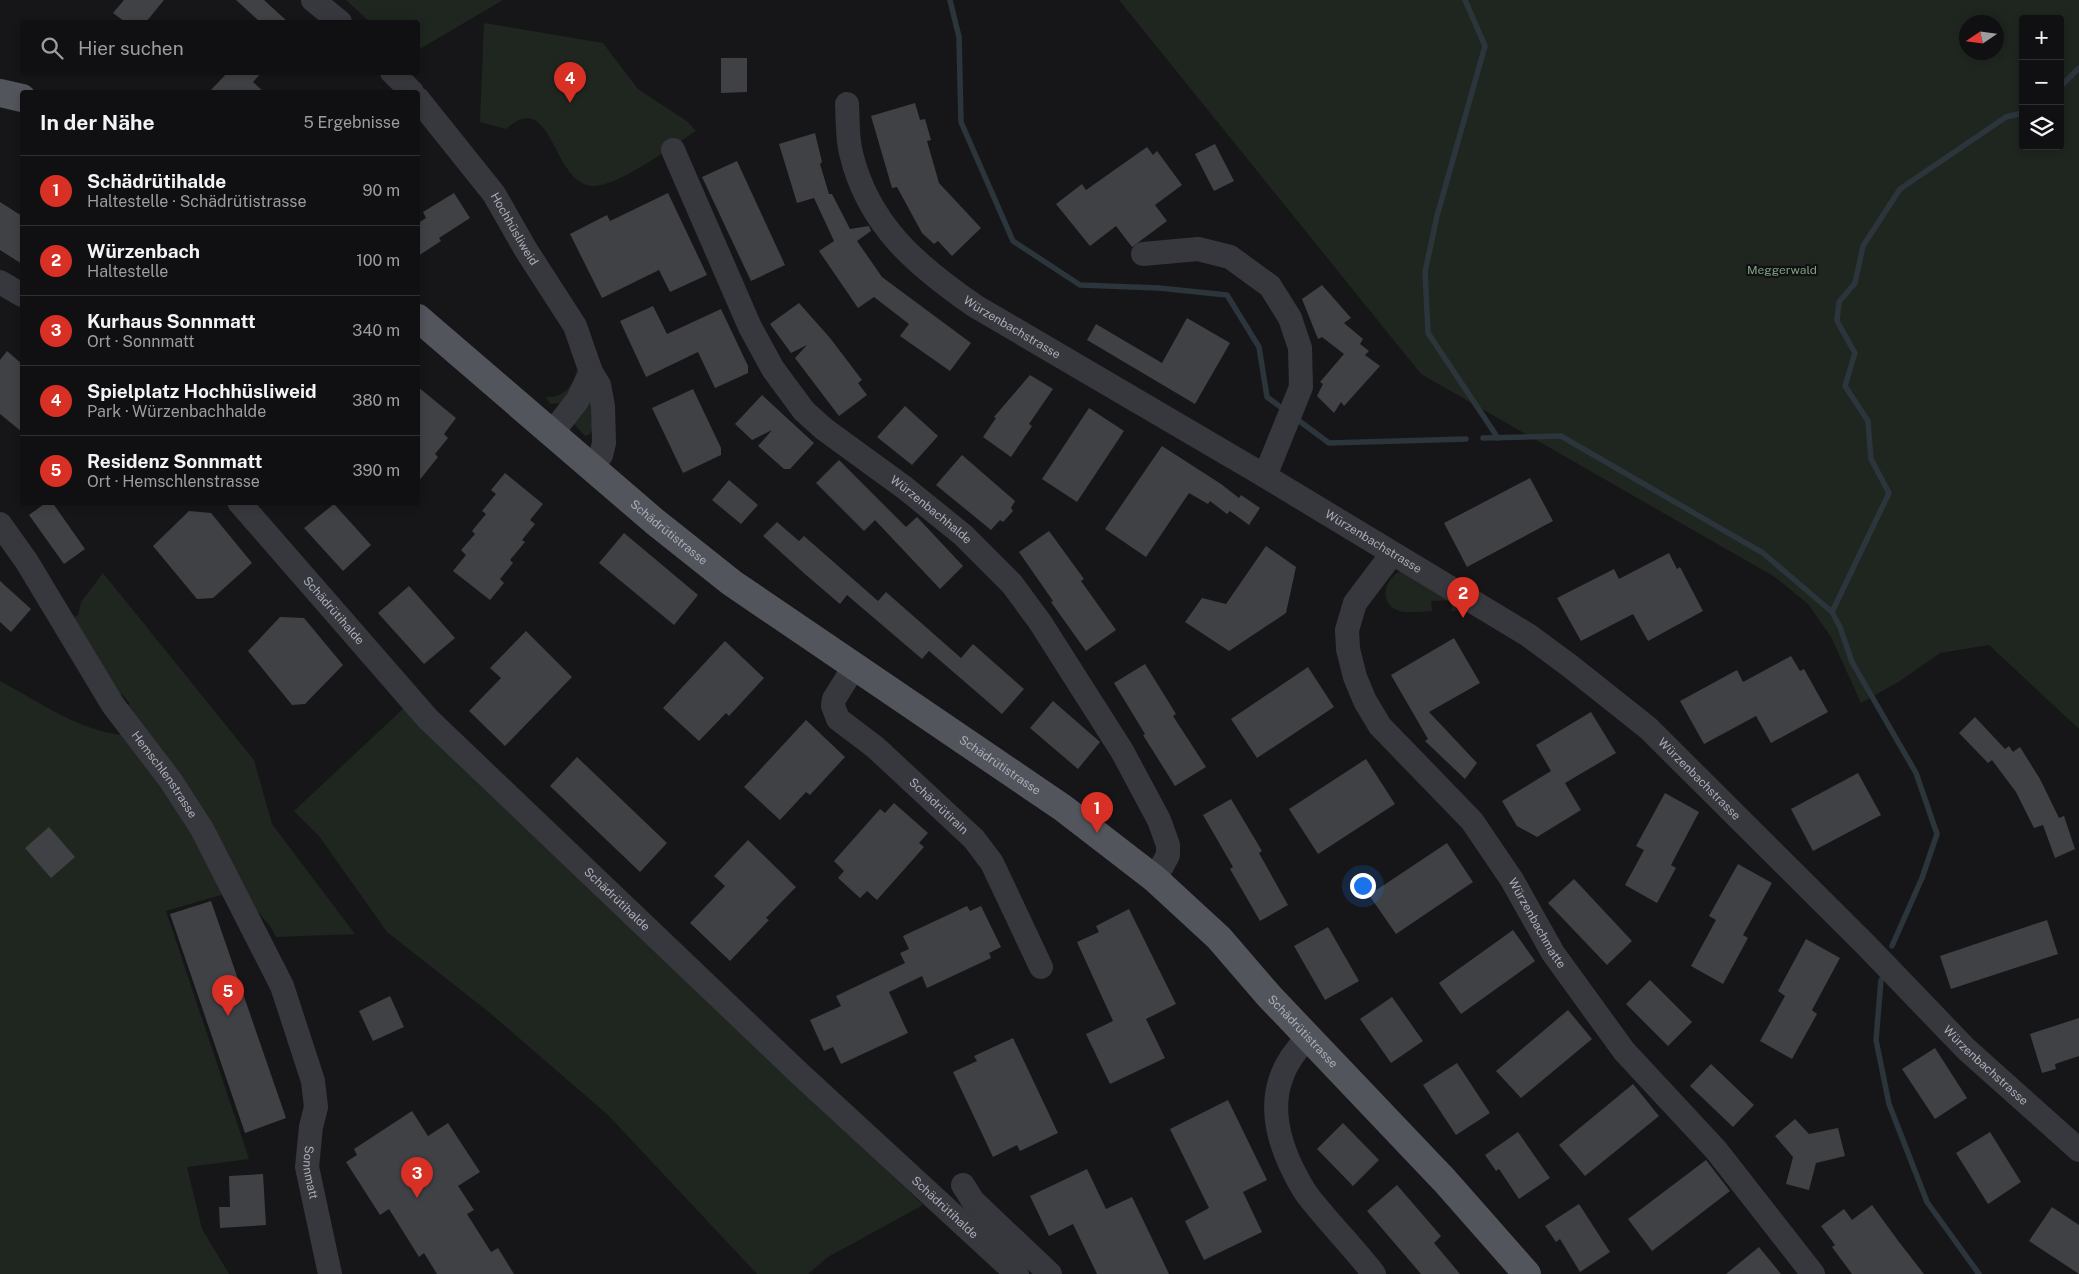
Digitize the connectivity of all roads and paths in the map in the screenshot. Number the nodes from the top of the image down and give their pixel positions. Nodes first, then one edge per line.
1 (313, 0) edge
2 (338, 20) edge
3 (395, 75) edge
4 (410, 90) edge
5 (0, 93) edge
6 (20, 98) edge
7 (420, 102) edge
8 (847, 104) dead end
9 (673, 150) dead end
10 (1143, 254) dead end
11 (0, 282) edge
12 (20, 294) edge
13 (420, 320) edge
14 (591, 372) junction
15 (552, 434) junction
16 (592, 467) junction
17 (1265, 476) junction
18 (242, 505) edge
19 (0, 524) edge
20 (1392, 554) junction
21 (854, 666) junction
22 (1155, 879) junction
23 (1041, 967) dead end
24 (1308, 1038) junction
25 (302, 1041) joint
26 (2079, 1150) edge
27 (963, 1185) dead end
28 (330, 1274) edge
29 (1017, 1274) edge
30 (1050, 1274) edge
31 (1374, 1274) edge
32 (1526, 1274) edge
33 (1812, 1274) edge

1 - 2 street
3 - 4 street
5 - 6 main road
7 - 14 street, Hochhüsliweid
8 - 17 street, Würzenbachstrasse
9 - 22 street, Würzenbachhalde
10 - 17 street
11 - 12 street
13 - 15 main road, Schädrütistrasse
14 - 15 street
14 - 16 street, Hochhüsliweid
15 - 16 main road, Schädrütistrasse
16 - 21 main road, Schädrütistrasse
17 - 20 street, Würzenbachstrasse
18 - 29 street, Schädrütihalde
19 - 25 street, Hemschlenstrasse
20 - 26 street, Würzenbachstrasse
20 - 33 street, Würzenbachmatte
21 - 22 main road, Schädrütistrasse
21 - 23 street, Schädrütirain
22 - 24 main road, Schädrütistrasse
24 - 31 street
24 - 32 main road, Schädrütistrasse
25 - 28 street, Sonnmatt
27 - 30 street, Schädrütihalde

